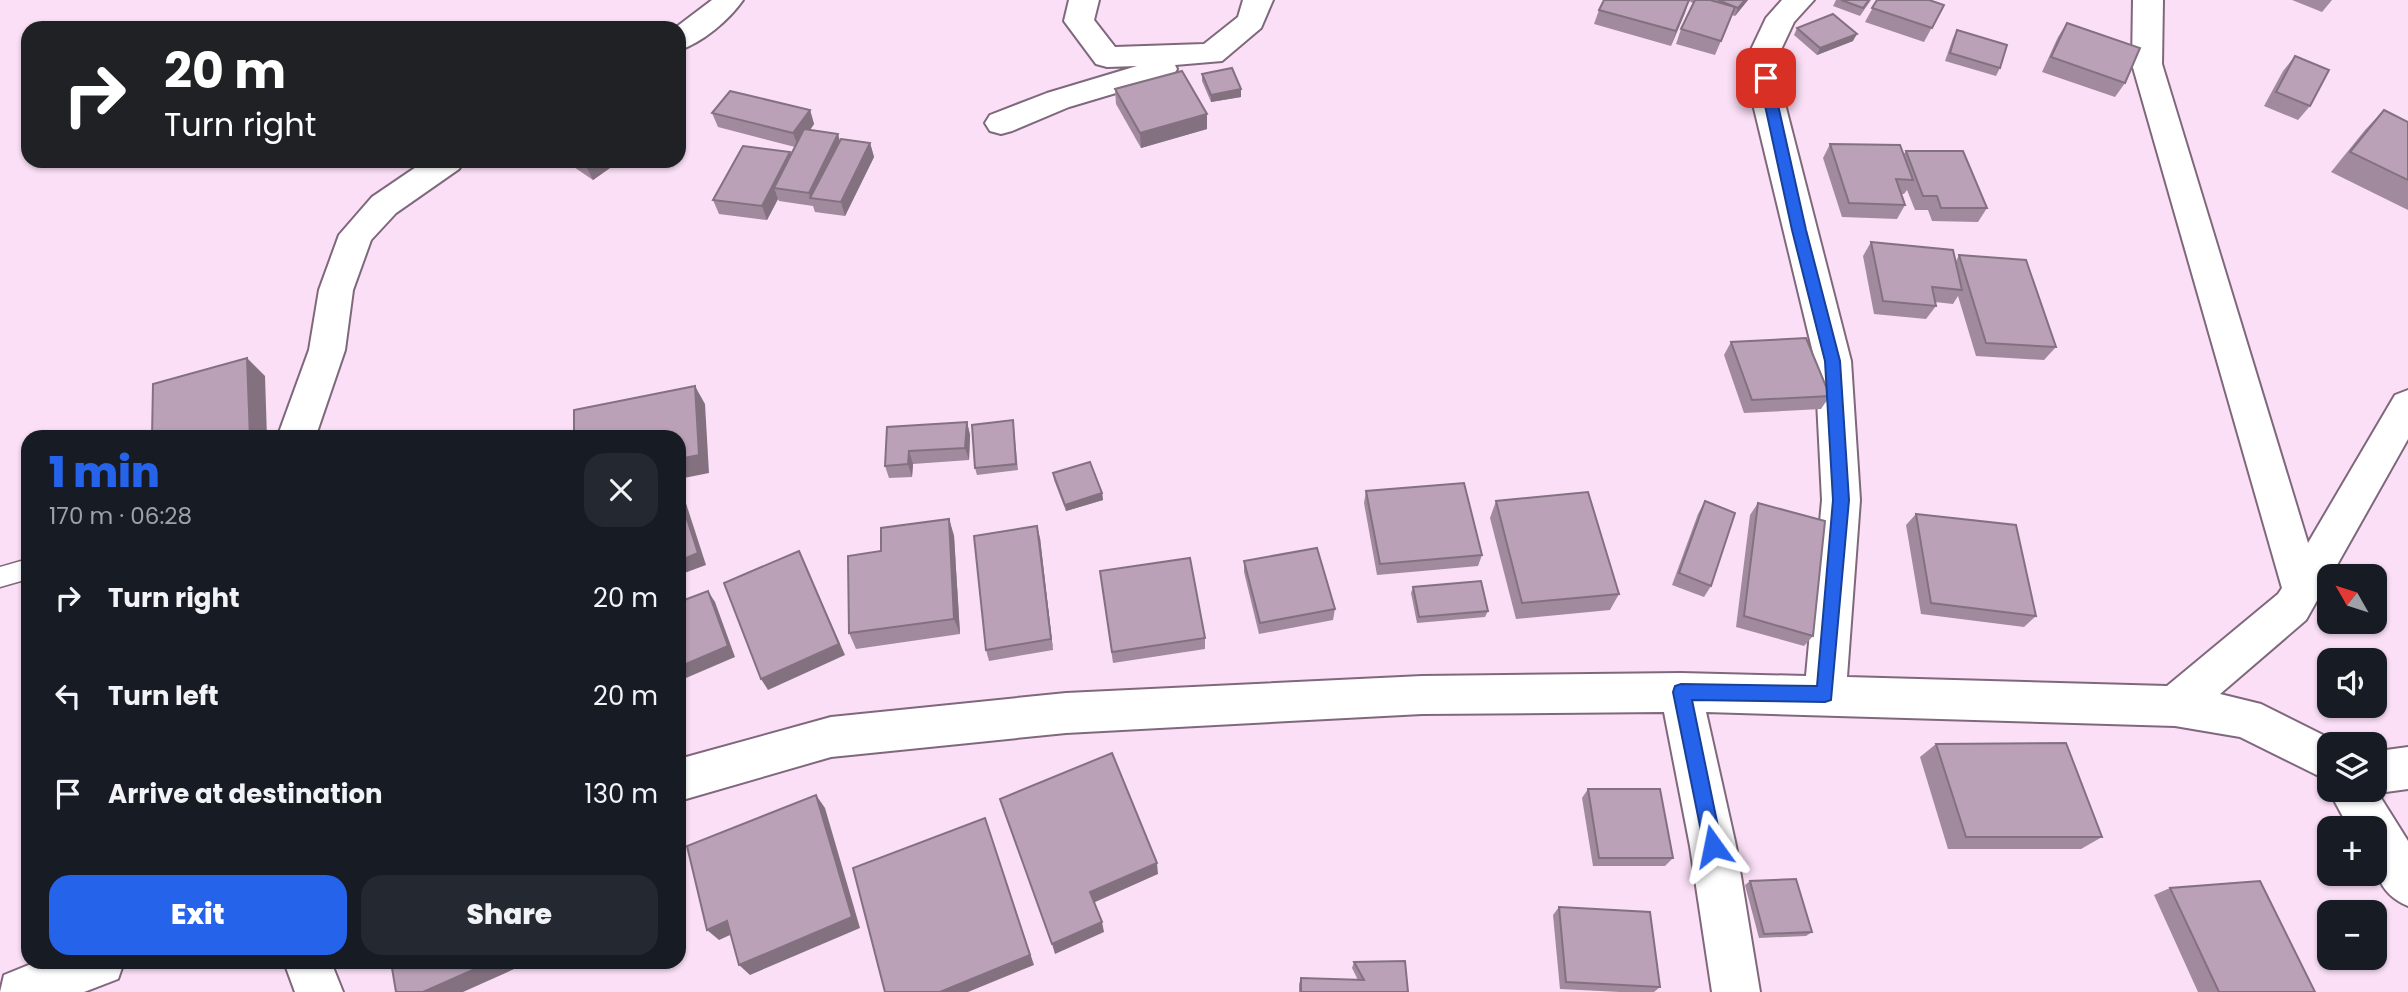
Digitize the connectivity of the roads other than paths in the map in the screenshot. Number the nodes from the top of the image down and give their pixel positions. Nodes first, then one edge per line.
1 (728, 0) edge
2 (1084, 0) edge
3 (1258, 0) edge
4 (1798, 0) edge
5 (2148, 0) edge
6 (686, 34) edge
7 (1211, 54) junction
8 (1001, 123) dead end
9 (439, 168) edge
10 (2408, 405) edge
11 (299, 430) edge
12 (21, 571) edge
13 (0, 577) edge
14 (2302, 589) junction
15 (1681, 692) junction
16 (1825, 694) junction
17 (2175, 706) junction
18 (2317, 754) edge
19 (2408, 768) edge
20 (2387, 771) edge
21 (686, 778) edge
22 (2387, 849) edge
23 (2408, 883) edge
24 (82, 969) edge
25 (310, 969) edge
26 (21, 992) edge
27 (319, 992) edge
28 (1736, 992) edge

1 - 6 street
2 - 7 street
3 - 7 street
4 - 16 street
5 - 14 street
7 - 8 street
9 - 11 street
10 - 14 street
12 - 13 lane
14 - 17 street
15 - 16 street
15 - 21 street
15 - 28 street
16 - 17 street
17 - 18 street
19 - 20 street
22 - 23 street
24 - 26 street
25 - 27 street

